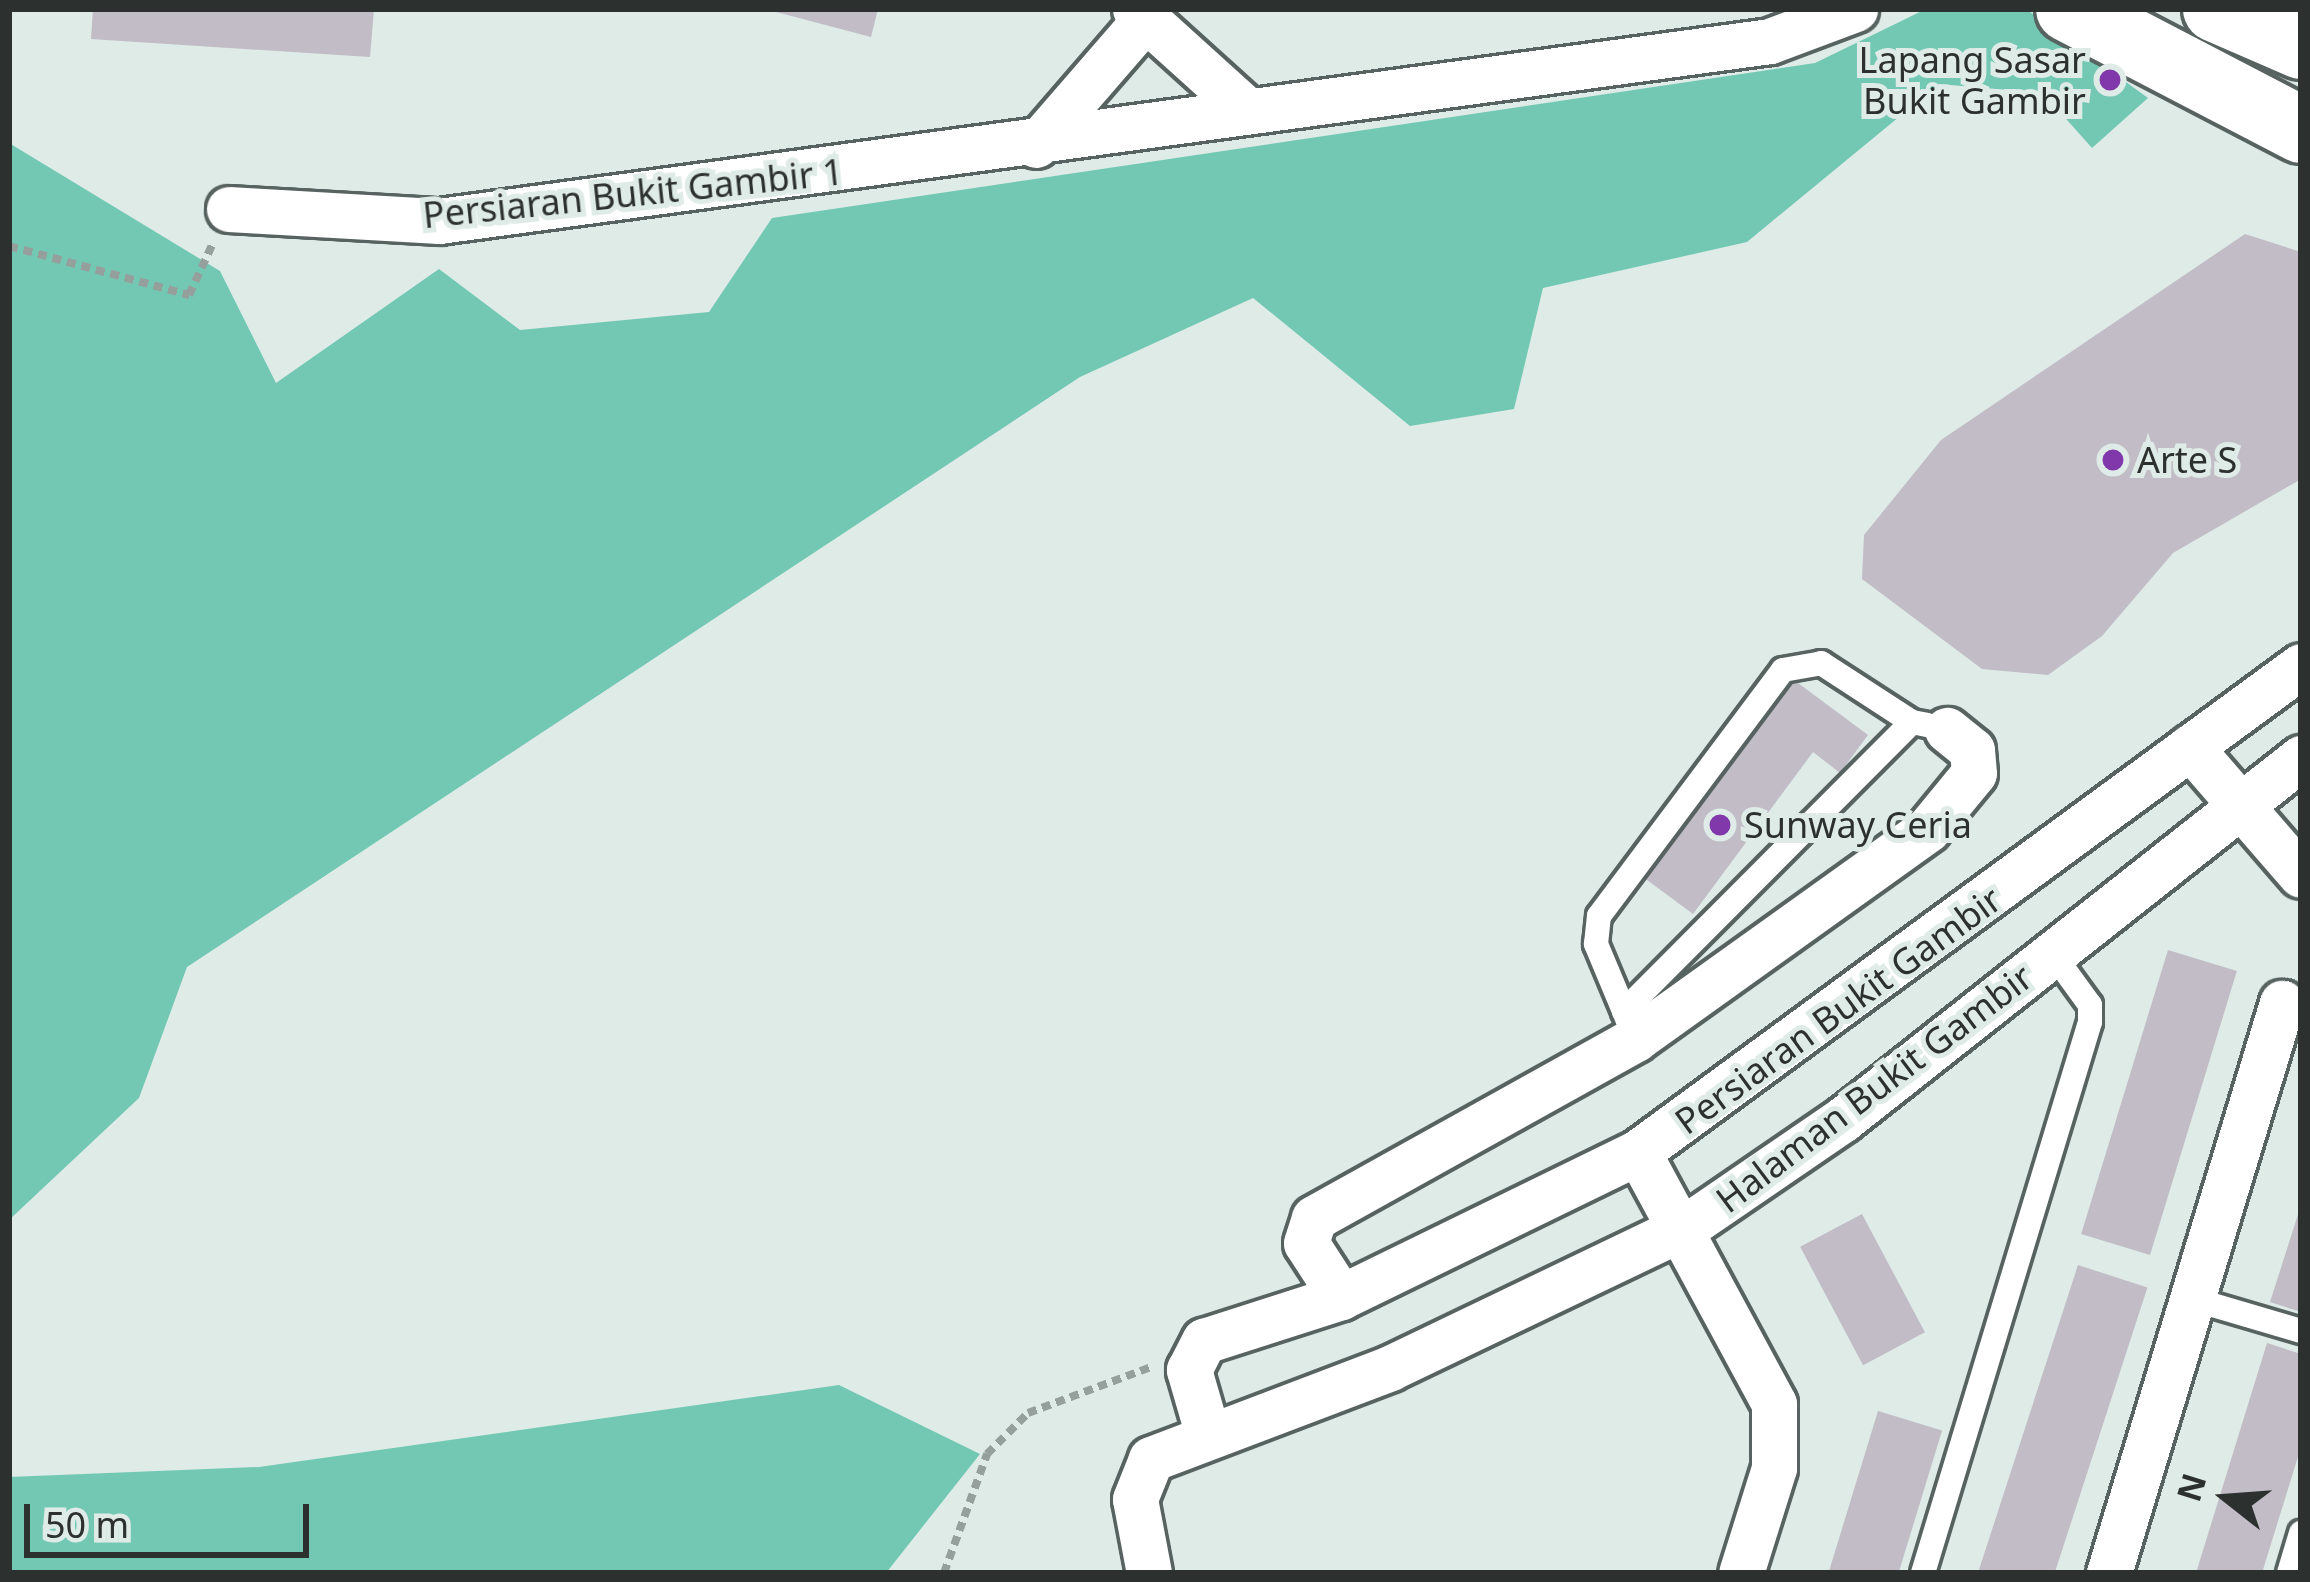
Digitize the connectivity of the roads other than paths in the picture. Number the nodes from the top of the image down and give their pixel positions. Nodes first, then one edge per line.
1 (1855, 9) edge
2 (2069, 9) edge
3 (2216, 9) edge
4 (1154, 17) edge
5 (2301, 46) edge
6 (1248, 111) junction
7 (2301, 130) edge
8 (1036, 145) junction
9 (229, 208) road end
10 (2301, 666) edge
11 (1929, 726) junction
12 (2191, 747) junction
13 (2301, 758) edge
14 (2242, 805) junction
15 (2301, 874) edge
16 (2053, 953) junction
17 (2282, 1003) dead end
18 (1629, 1025) junction
19 (1638, 1153) junction
20 (1687, 1226) junction
21 (1341, 1297) junction
22 (2192, 1299) junction
23 (2301, 1331) edge
24 (1208, 1432) junction
25 (2301, 1532) edge
26 (1149, 1573) edge
27 (1741, 1573) edge
28 (1923, 1573) edge
29 (2109, 1573) edge
30 (2289, 1573) edge

1 - 6 street, Persiaran Bukit Gambir 1
2 - 7 main road
3 - 5 main road
4 - 6 street
4 - 8 street
6 - 8 street, Persiaran Bukit Gambir 1
8 - 9 street, Persiaran Bukit Gambir 1
10 - 12 street, Persiaran Bukit Gambir
11 - 18 lane
11 - 18 street
11 - 18 lane
12 - 14 street
12 - 19 street, Persiaran Bukit Gambir
13 - 14 street, Halaman Bukit Gambir
14 - 15 street
14 - 16 street, Halaman Bukit Gambir
16 - 20 street, Halaman Bukit Gambir
16 - 28 lane
17 - 22 street
18 - 21 street
19 - 20 street
19 - 21 street, Persiaran Bukit Gambir
20 - 24 street, Halaman Bukit Gambir
20 - 27 street
21 - 24 street, Persiaran Bukit Gambir
22 - 23 lane
22 - 29 street
24 - 26 street, Halaman Bukit Gambir
25 - 30 lane

